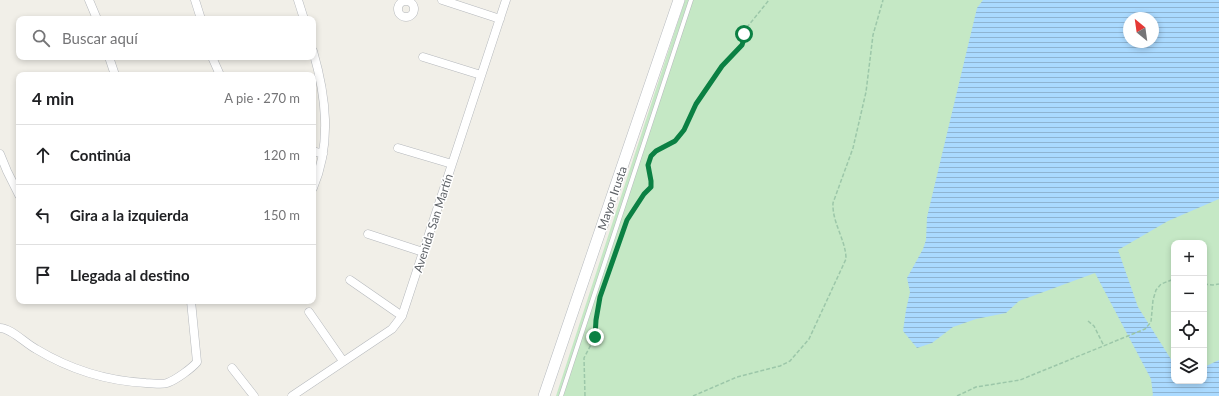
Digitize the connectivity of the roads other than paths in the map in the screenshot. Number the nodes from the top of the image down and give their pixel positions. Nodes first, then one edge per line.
1 (89, 0) edge
2 (194, 0) edge
3 (298, 0) edge
4 (442, 0) edge
5 (506, 0) edge
6 (680, 0) edge
7 (691, 0) edge
8 (96, 16) edge
9 (199, 16) edge
10 (303, 16) edge
11 (500, 20) junction
12 (423, 56) dead end
13 (110, 60) edge
14 (213, 60) edge
15 (315, 60) edge
16 (114, 72) edge
17 (219, 72) edge
18 (481, 76) junction
19 (398, 148) dead end
20 (316, 152) edge
21 (0, 154) edge
22 (323, 154) junction
23 (452, 164) junction
24 (316, 179) edge
25 (16, 189) edge
26 (368, 234) dead end
27 (423, 252) junction
28 (350, 280) dead end
29 (191, 304) edge
30 (309, 312) dead end
31 (402, 316) junction
32 (0, 326) edge
33 (343, 361) junction
34 (232, 368) dead end
35 (254, 396) edge
36 (292, 396) edge
37 (544, 396) edge
38 (561, 396) edge

1 - 8 street
2 - 9 street
3 - 10 street
4 - 11 street
5 - 11 street, Avenida San Martín
6 - 37 main road, Mayor Irusta
7 - 38 lane
11 - 18 street, Avenida San Martín
12 - 18 street
13 - 16 street
14 - 17 street
15 - 22 street
18 - 23 street, Avenida San Martín
19 - 23 street
20 - 22 street
21 - 25 street
22 - 24 street
23 - 27 street, Avenida San Martín
26 - 27 street
27 - 31 street, Avenida San Martín
28 - 31 street
29 - 32 street
30 - 33 street
31 - 33 street, Avenida San Martín
33 - 36 street, Avenida San Martín
34 - 35 street

